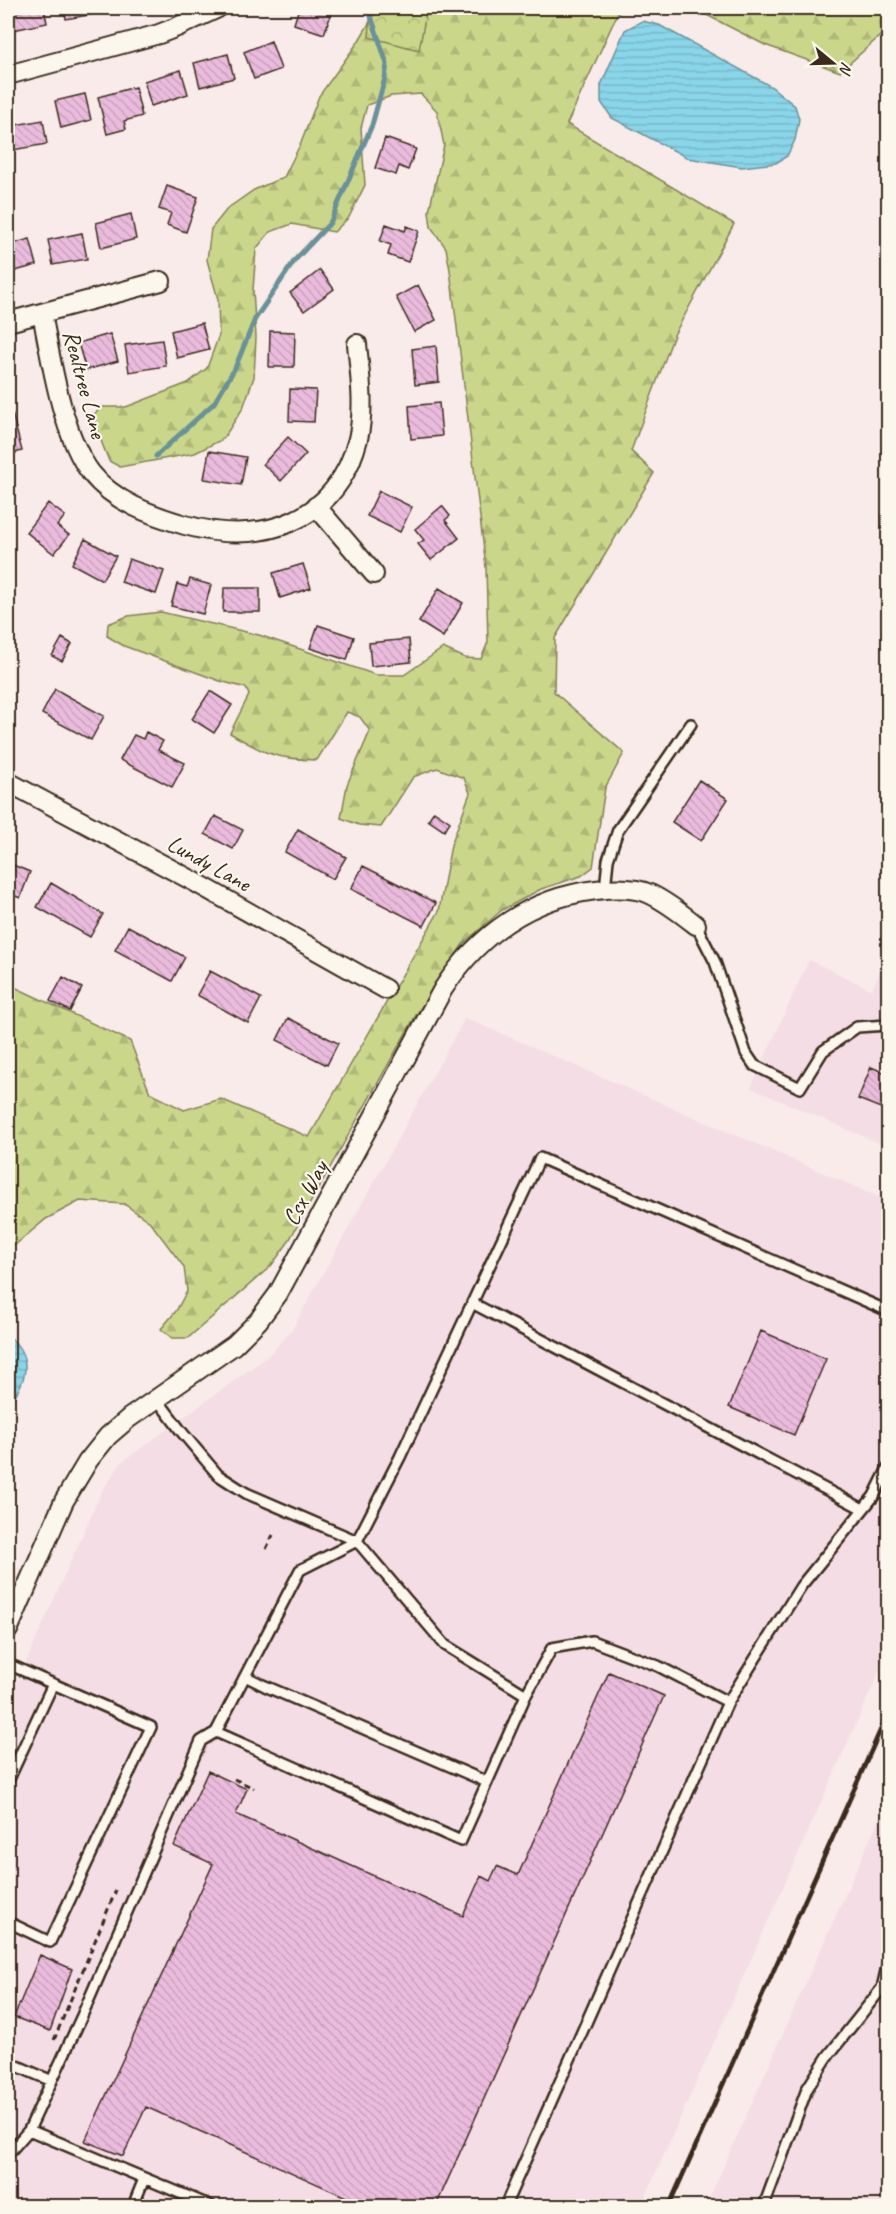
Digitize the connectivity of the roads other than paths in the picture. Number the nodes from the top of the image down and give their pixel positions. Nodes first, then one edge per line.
1 (218, 8) edge
2 (8, 75) edge
3 (161, 281) dead end
4 (42, 313) junction
5 (8, 322) edge
6 (357, 344) dead end
7 (316, 506) junction
8 (374, 574) dead end
9 (691, 724) dead end
10 (8, 782) edge
11 (605, 889) junction
12 (696, 925) joint
13 (385, 989) dead end
14 (888, 1025) edge
15 (472, 1303) junction
16 (888, 1311) edge
17 (157, 1399) junction
18 (888, 1468) edge
19 (863, 1509) junction
20 (357, 1541) junction
21 (8, 1630) edge
22 (8, 1664) edge
23 (245, 1676) junction
24 (53, 1684) junction
25 (526, 1695) junction
26 (728, 1702) junction
27 (216, 1732) junction
28 (8, 1781) edge
29 (487, 1782) junction
30 (8, 1922) edge
31 (888, 1962) edge
32 (885, 1990) edge
33 (8, 2062) edge
34 (52, 2081) junction
35 (29, 2130) junction
36 (9, 2150) edge
37 (144, 2179) junction
38 (133, 2206) edge
39 (210, 2206) edge
40 (505, 2206) edge
41 (764, 2206) edge

1 - 2 street
3 - 4 street
4 - 5 street
4 - 7 street, Realtree Lane
6 - 7 street, Realtree Lane
7 - 8 street
9 - 11 lane
10 - 13 street, Lundy Lane
11 - 12 street, Csx Way
11 - 17 street, Csx Way
12 - 14 lane
15 - 16 lane
15 - 19 lane
15 - 20 lane
17 - 20 lane
17 - 21 street, Csx Way
18 - 19 lane
19 - 26 lane
20 - 23 lane
20 - 25 lane
22 - 24 lane
23 - 27 lane
23 - 29 lane
24 - 28 lane
24 - 30 lane
25 - 26 lane
25 - 29 lane
26 - 40 lane
27 - 29 lane
27 - 34 lane
31 - 32 lane
32 - 41 lane
33 - 34 lane
34 - 35 lane
35 - 36 lane
35 - 37 lane
37 - 38 lane
37 - 39 lane

